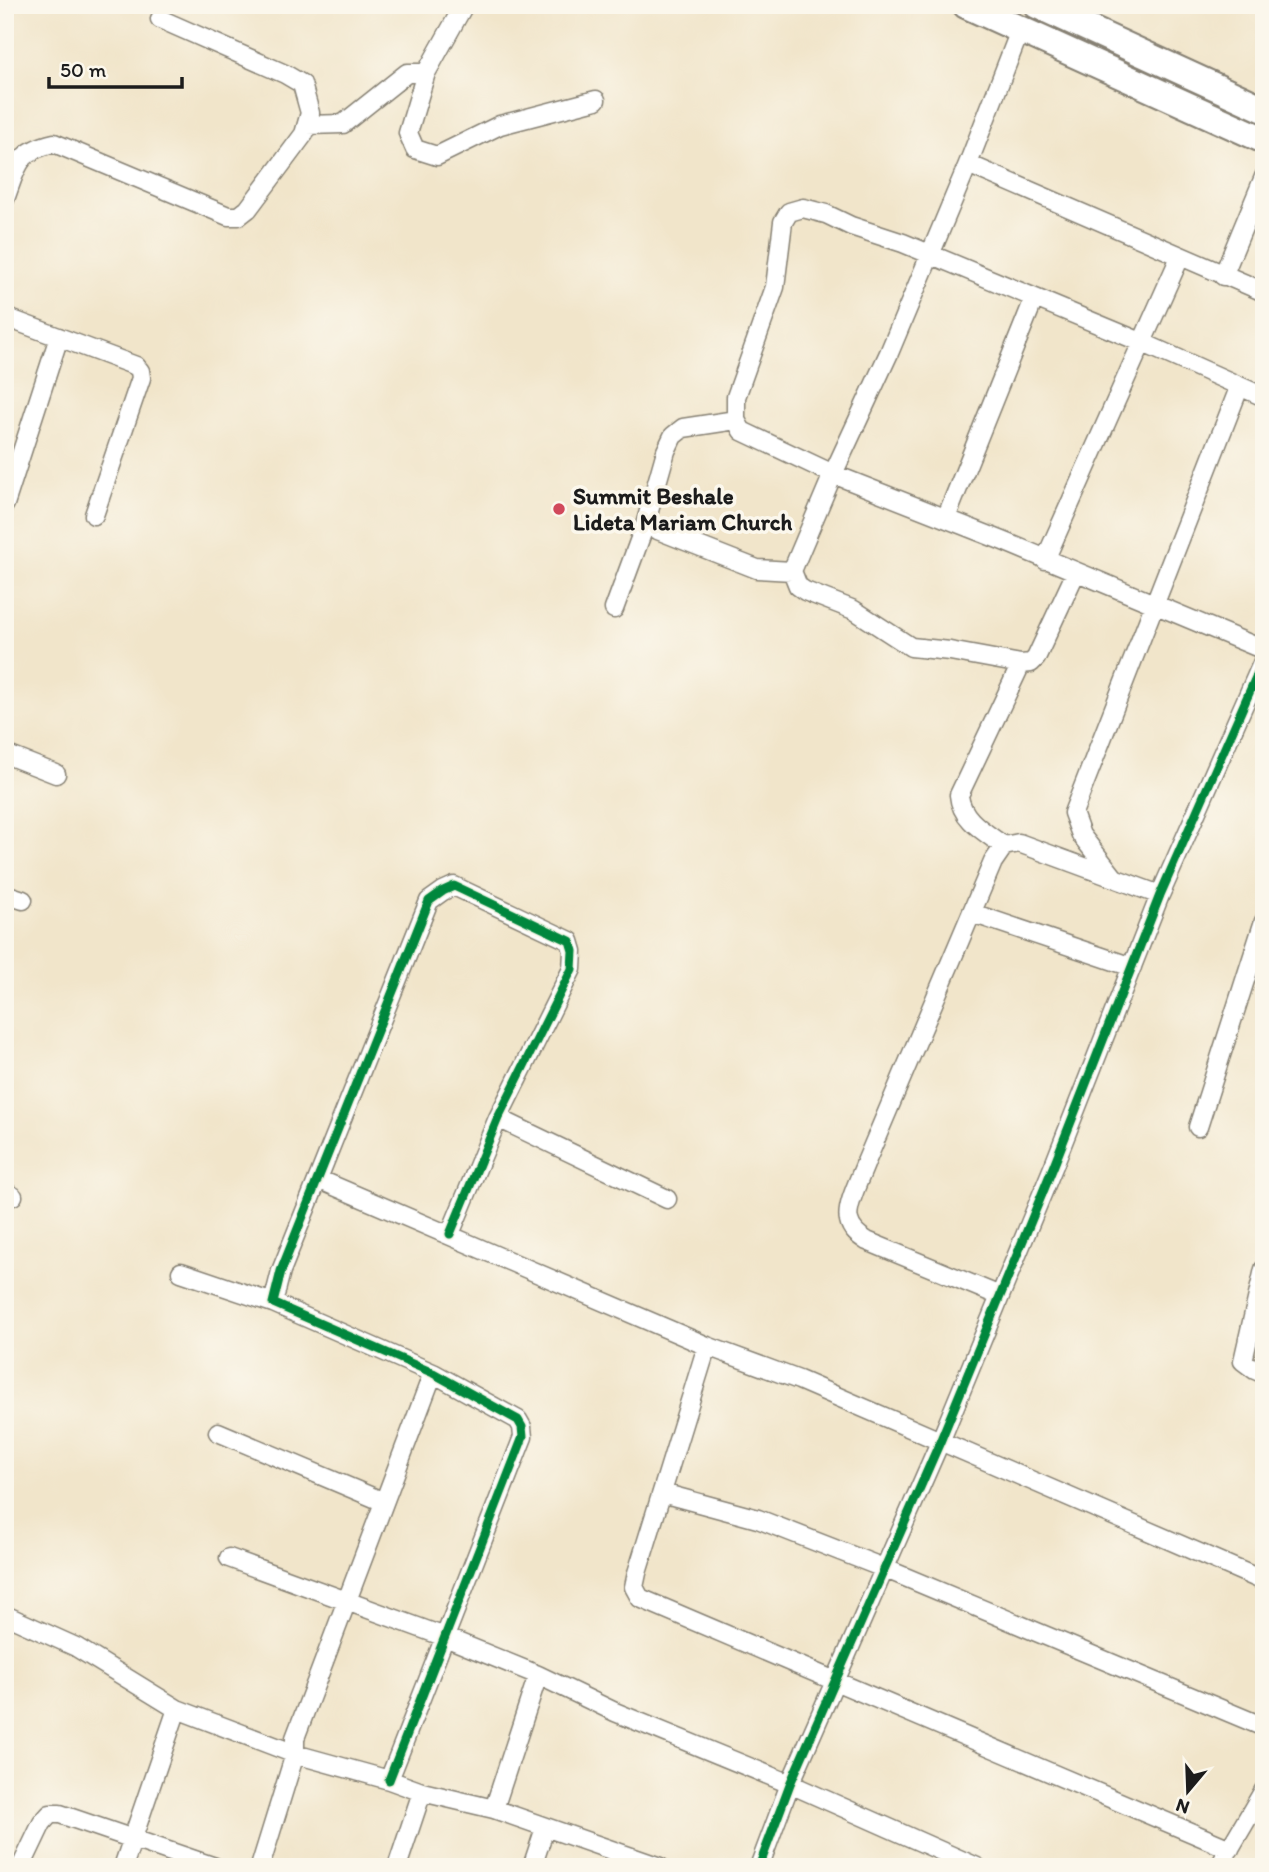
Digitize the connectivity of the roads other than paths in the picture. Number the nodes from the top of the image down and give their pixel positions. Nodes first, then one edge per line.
1 (464, 5) edge
2 (966, 5) edge
3 (1037, 5) edge
4 (160, 19) dead end
5 (1021, 28) junction
6 (426, 73) junction
7 (596, 100) dead end
8 (1264, 109) edge
9 (307, 125) junction
10 (1264, 140) edge
11 (968, 164) junction
12 (1264, 177) edge
13 (5, 199) edge
14 (929, 255) junction
15 (1180, 257) junction
16 (1223, 276) junction
17 (1264, 292) edge
18 (1034, 299) junction
19 (5, 317) edge
20 (59, 337) junction
21 (1141, 342) junction
22 (1239, 388) junction
23 (1264, 397) edge
24 (737, 420) junction
25 (833, 474) junction
26 (6, 498) edge
27 (94, 515) dead end
28 (946, 518) junction
29 (645, 525) junction
30 (1045, 560) junction
31 (792, 571) junction
32 (1076, 572) junction
33 (1156, 605) junction
34 (614, 609) dead end
35 (1264, 649) edge
36 (1264, 659) edge
37 (1021, 664) junction
38 (5, 754) edge
39 (56, 774) dead end
40 (1004, 846) junction
41 (1113, 876) junction
42 (5, 894) edge
43 (1160, 895) junction
44 (23, 900) dead end
45 (972, 913) junction
46 (1263, 925) edge
47 (1132, 967) junction
48 (498, 1118) junction
49 (1198, 1127) dead end
50 (318, 1179) junction
51 (667, 1199) dead end
52 (450, 1234) junction
53 (1264, 1269) edge
54 (181, 1272) dead end
55 (1000, 1296) junction
56 (273, 1303) junction
57 (707, 1346) junction
58 (433, 1373) junction
59 (1264, 1374) edge
60 (218, 1433) dead end
61 (940, 1442) junction
62 (662, 1493) junction
63 (384, 1502) junction
64 (229, 1558) dead end
65 (886, 1569) junction
66 (1264, 1581) edge
67 (345, 1600) junction
68 (8, 1616) edge
69 (446, 1637) junction
70 (538, 1675) junction
71 (837, 1680) junction
72 (177, 1709) junction
73 (1264, 1727) edge
74 (295, 1754) junction
75 (389, 1780) junction
76 (790, 1784) junction
77 (1264, 1790) edge
78 (422, 1792) junction
79 (494, 1810) junction
80 (545, 1828) junction
81 (134, 1839) junction
82 (1230, 1849) junction
83 (21, 1867) edge
84 (123, 1867) edge
85 (215, 1867) edge
86 (260, 1867) edge
87 (397, 1867) edge
88 (533, 1867) edge
89 (660, 1867) edge
90 (759, 1867) edge
91 (977, 1867) edge
92 (1219, 1867) edge

1 - 6 street
2 - 5 main road
3 - 8 main road
4 - 9 street
5 - 10 main road
5 - 11 street
6 - 7 street
6 - 9 street
9 - 13 street
11 - 14 street
11 - 15 street
12 - 16 street
14 - 18 street
14 - 24 street
14 - 25 street
15 - 16 street
15 - 21 street
16 - 17 street
18 - 21 street
18 - 28 street
19 - 20 street
20 - 26 street
20 - 27 street
21 - 22 street
21 - 30 street
22 - 23 street
22 - 33 street
24 - 25 street
24 - 29 street
25 - 28 street
25 - 31 street
28 - 30 street
29 - 31 street
29 - 34 street
30 - 32 street
31 - 37 street
32 - 33 street
32 - 37 street
33 - 35 street
33 - 41 street
36 - 43 street
37 - 40 street
38 - 39 street
40 - 41 street
40 - 45 street
41 - 43 street
42 - 44 street
43 - 47 street
45 - 47 street
45 - 55 street
46 - 49 street
47 - 55 street
48 - 50 street
48 - 51 street
48 - 52 street
50 - 52 street
50 - 56 street
52 - 57 street
53 - 59 street
54 - 56 street
55 - 61 street
56 - 58 street
57 - 61 street
57 - 62 street
58 - 63 street
58 - 69 street
60 - 63 street
61 - 65 street
61 - 66 street
62 - 65 street
62 - 71 street
63 - 67 street
64 - 67 street
65 - 71 street
65 - 73 street
67 - 69 street
67 - 74 street
68 - 72 street
69 - 70 street
69 - 75 street
70 - 76 street
70 - 79 street
71 - 76 street
71 - 82 street
72 - 74 street
72 - 81 street
74 - 75 street
74 - 86 street
75 - 78 street
76 - 90 street
76 - 91 street
77 - 82 street
78 - 79 street
78 - 87 street
79 - 80 street
80 - 88 street
80 - 89 street
81 - 83 street
81 - 84 street
81 - 85 street
82 - 92 street

